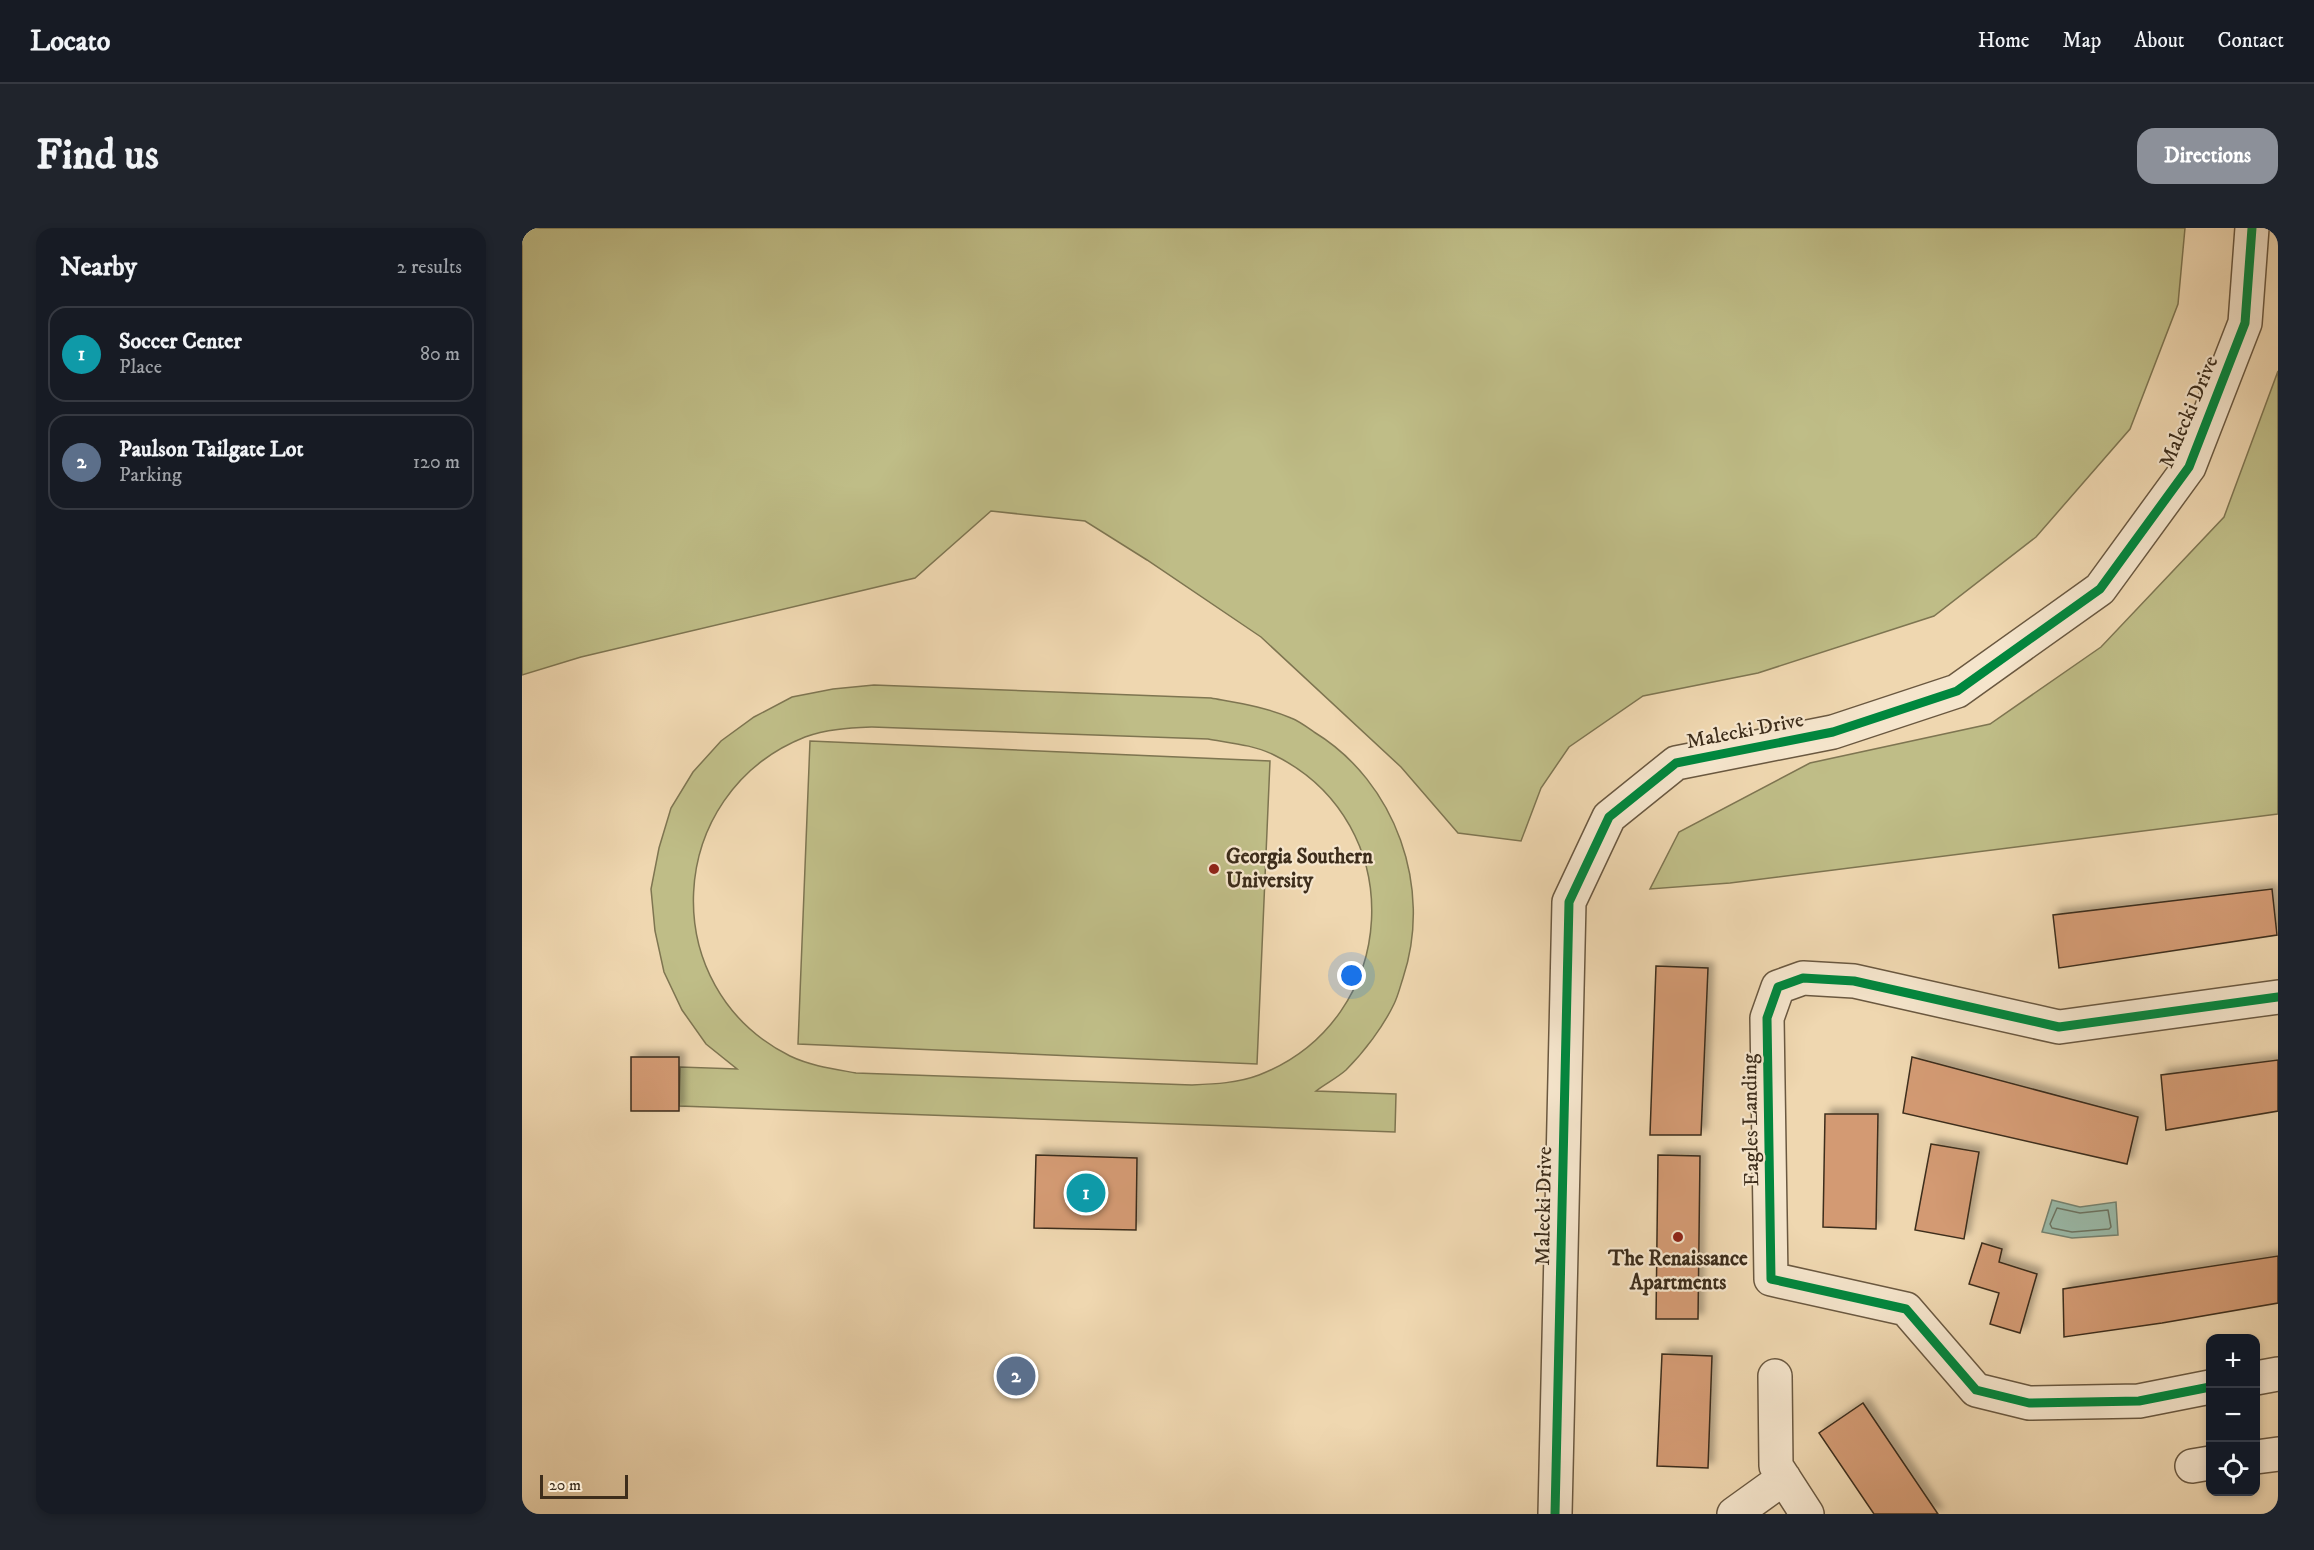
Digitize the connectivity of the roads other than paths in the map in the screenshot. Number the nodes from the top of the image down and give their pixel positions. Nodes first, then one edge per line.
1 (2252, 228) edge
2 (2278, 997) edge
3 (2278, 1374) edge
4 (1775, 1376) dead end
5 (2260, 1377) edge
6 (2206, 1388) edge
7 (2278, 1454) edge
8 (2260, 1456) edge
9 (1784, 1478) junction
10 (1555, 1514) edge
11 (1734, 1514) edge
12 (1807, 1514) edge

1 - 10 street, Malecki Drive
2 - 6 street, Eagles Landing
3 - 5 street
4 - 9 street
7 - 8 street
9 - 11 street
9 - 12 street

